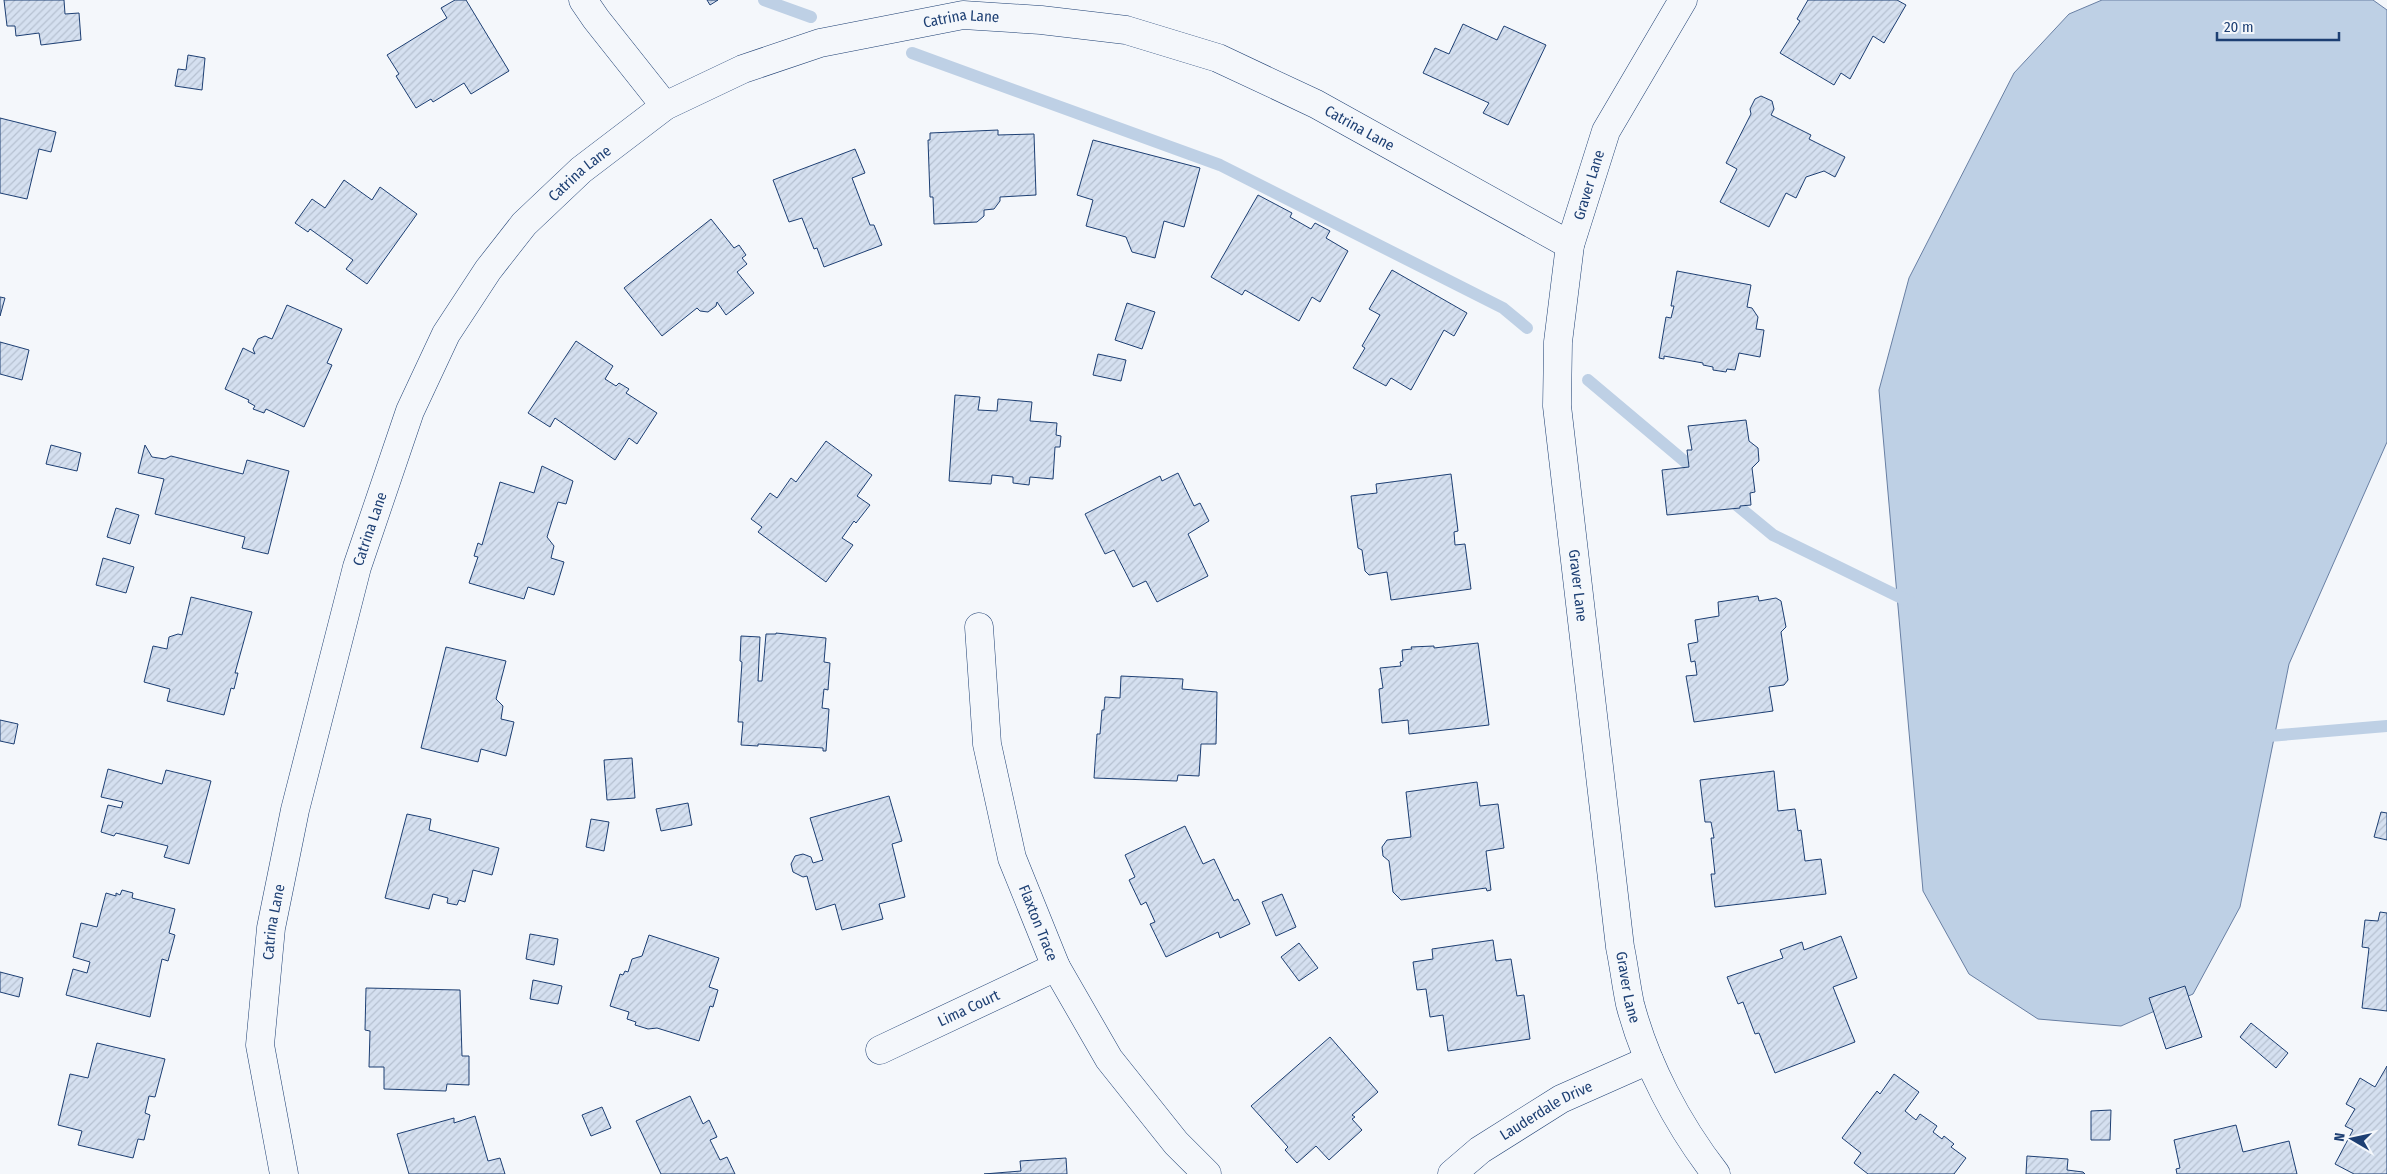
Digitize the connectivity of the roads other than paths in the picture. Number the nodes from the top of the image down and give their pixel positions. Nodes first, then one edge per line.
1 (583, 0) edge
2 (1683, 0) edge
3 (665, 106) junction
4 (1570, 245) junction
5 (979, 627) dead end
6 (1056, 966) junction
7 (880, 1050) dead end
8 (1649, 1060) junction
9 (284, 1174) edge
10 (1207, 1174) edge
11 (1452, 1174) edge
12 (1716, 1174) edge

1 - 3 street
2 - 4 street, Graver Lane
3 - 4 street, Catrina Lane
3 - 9 street, Catrina Lane
4 - 8 street, Graver Lane
5 - 6 street, Flaxton Trace
6 - 7 street, Lima Court
6 - 10 street, Flaxton Trace
8 - 11 street, Lauderdale Drive
8 - 12 street, Graver Lane

